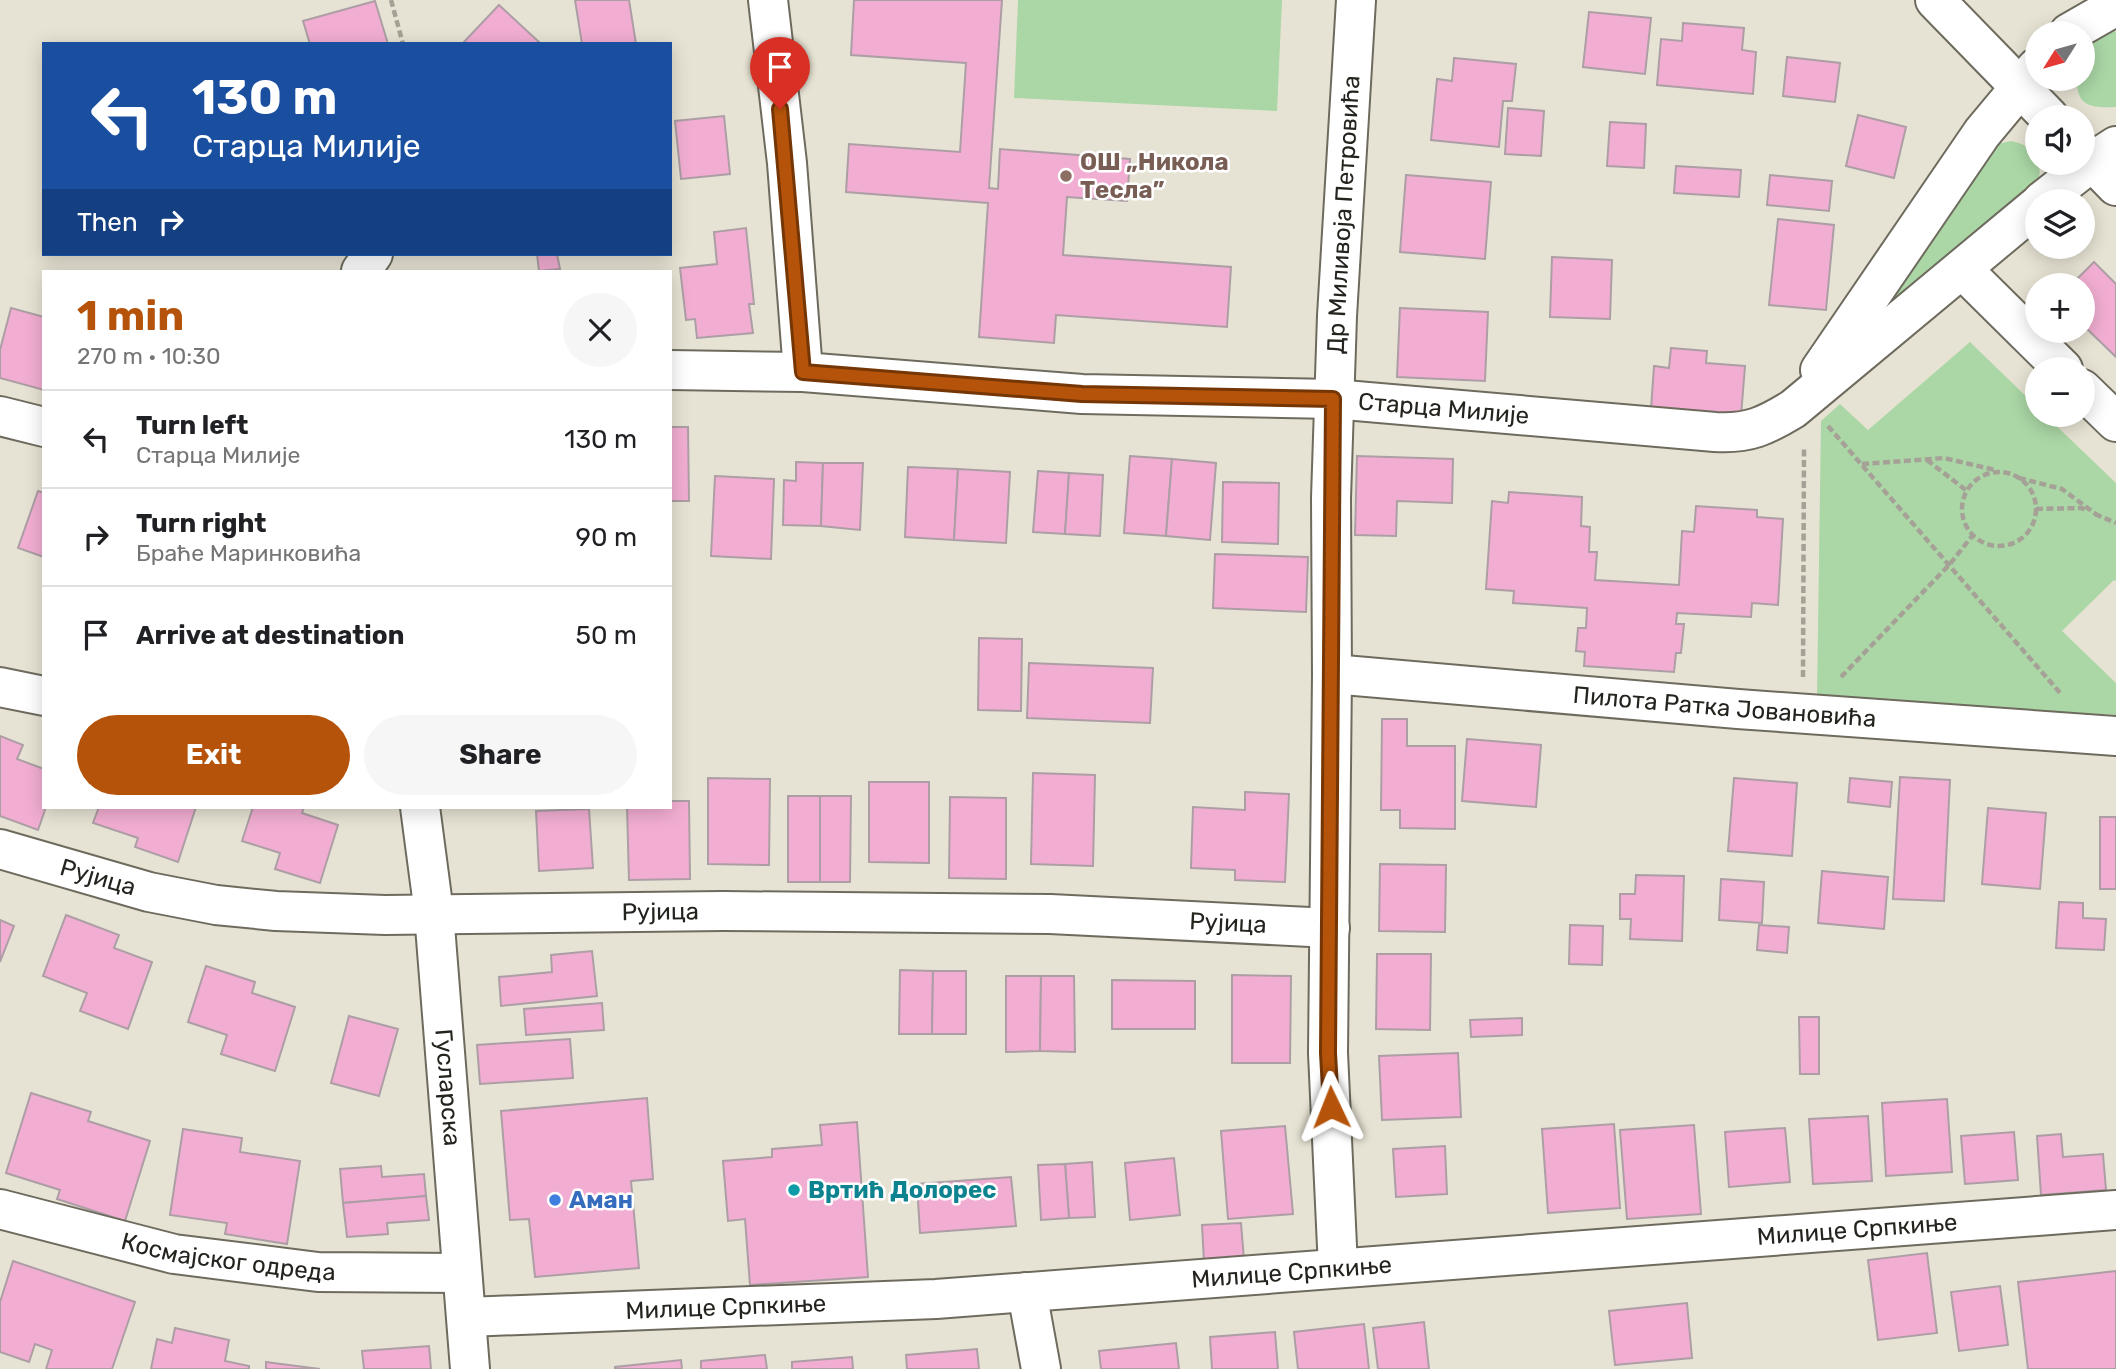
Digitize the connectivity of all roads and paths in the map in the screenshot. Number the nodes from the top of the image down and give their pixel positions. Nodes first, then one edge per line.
1 (391, 0) edge
2 (768, 0) edge
3 (1356, 0) edge
4 (1935, 0) edge
5 (2116, 6) edge
6 (2090, 21) edge
7 (402, 42) edge
8 (2025, 75) edge
9 (2025, 81) edge
10 (2102, 161) edge
11 (2060, 189) edge
12 (2025, 215) edge
13 (1962, 269) junction
14 (2051, 357) edge
15 (672, 370) edge
16 (803, 372) junction
17 (1333, 399) junction
18 (2095, 402) edge
19 (1799, 404) junction
20 (0, 416) edge
21 (2116, 422) edge
22 (42, 426) edge
23 (1927, 459) junction
24 (1861, 464) junction
25 (2007, 473) junction
26 (2018, 477) junction
27 (1967, 491) junction
28 (2036, 509) junction
29 (2097, 515) junction
30 (2116, 523) edge
31 (1973, 535) junction
32 (1950, 564) junction
33 (1332, 674) junction
34 (1839, 679) dead end
35 (0, 687) edge
36 (42, 696) edge
37 (1802, 713) junction
38 (2106, 735) edge
39 (420, 809) edge
40 (0, 849) edge
41 (434, 913) junction
42 (1330, 928) junction
43 (0, 1209) edge
44 (2116, 1210) edge
45 (1338, 1268) junction
46 (461, 1273) junction
47 (1027, 1292) junction
48 (467, 1317) junction
49 (470, 1369) edge
50 (1041, 1369) edge

1 - 7 path
2 - 16 street
3 - 17 street, Др Миливоја Петровића
4 - 8 street
5 - 6 street
9 - 19 street, Старца Милије
10 - 11 street
12 - 13 street, Старца Милије
13 - 14 street
13 - 19 street, Старца Милије
15 - 16 street, Старца Милије
16 - 17 street, Старца Милије
17 - 19 street, Старца Милије
17 - 33 street, Др Миливоја Петровића
18 - 21 street
19 - 24 path
19 - 37 path
20 - 22 street
23 - 24 path
23 - 25 path
23 - 27 path
24 - 32 path
25 - 26 path
25 - 27 path
26 - 28 path
26 - 29 path
27 - 31 path
28 - 29 path
28 - 31 path
29 - 30 path
31 - 32 path
32 - 34 path
32 - 38 path
33 - 37 street, Пилота Ратка Јовановића
33 - 42 street, Др Миливоја Петровића
35 - 36 street
37 - 38 street, Пилота Ратка Јовановића
39 - 41 street, Гусларска
40 - 41 street, Рујица
41 - 42 street, Рујица
41 - 46 street, Гусларска
42 - 45 street, Др Миливоја Петровића
43 - 46 street, Космајског одреда
44 - 45 street, Милице Српкиње
45 - 47 street, Милице Српкиње
46 - 48 street, Гусларска
47 - 48 street, Милице Српкиње
47 - 50 street
48 - 49 street, Гусларска

